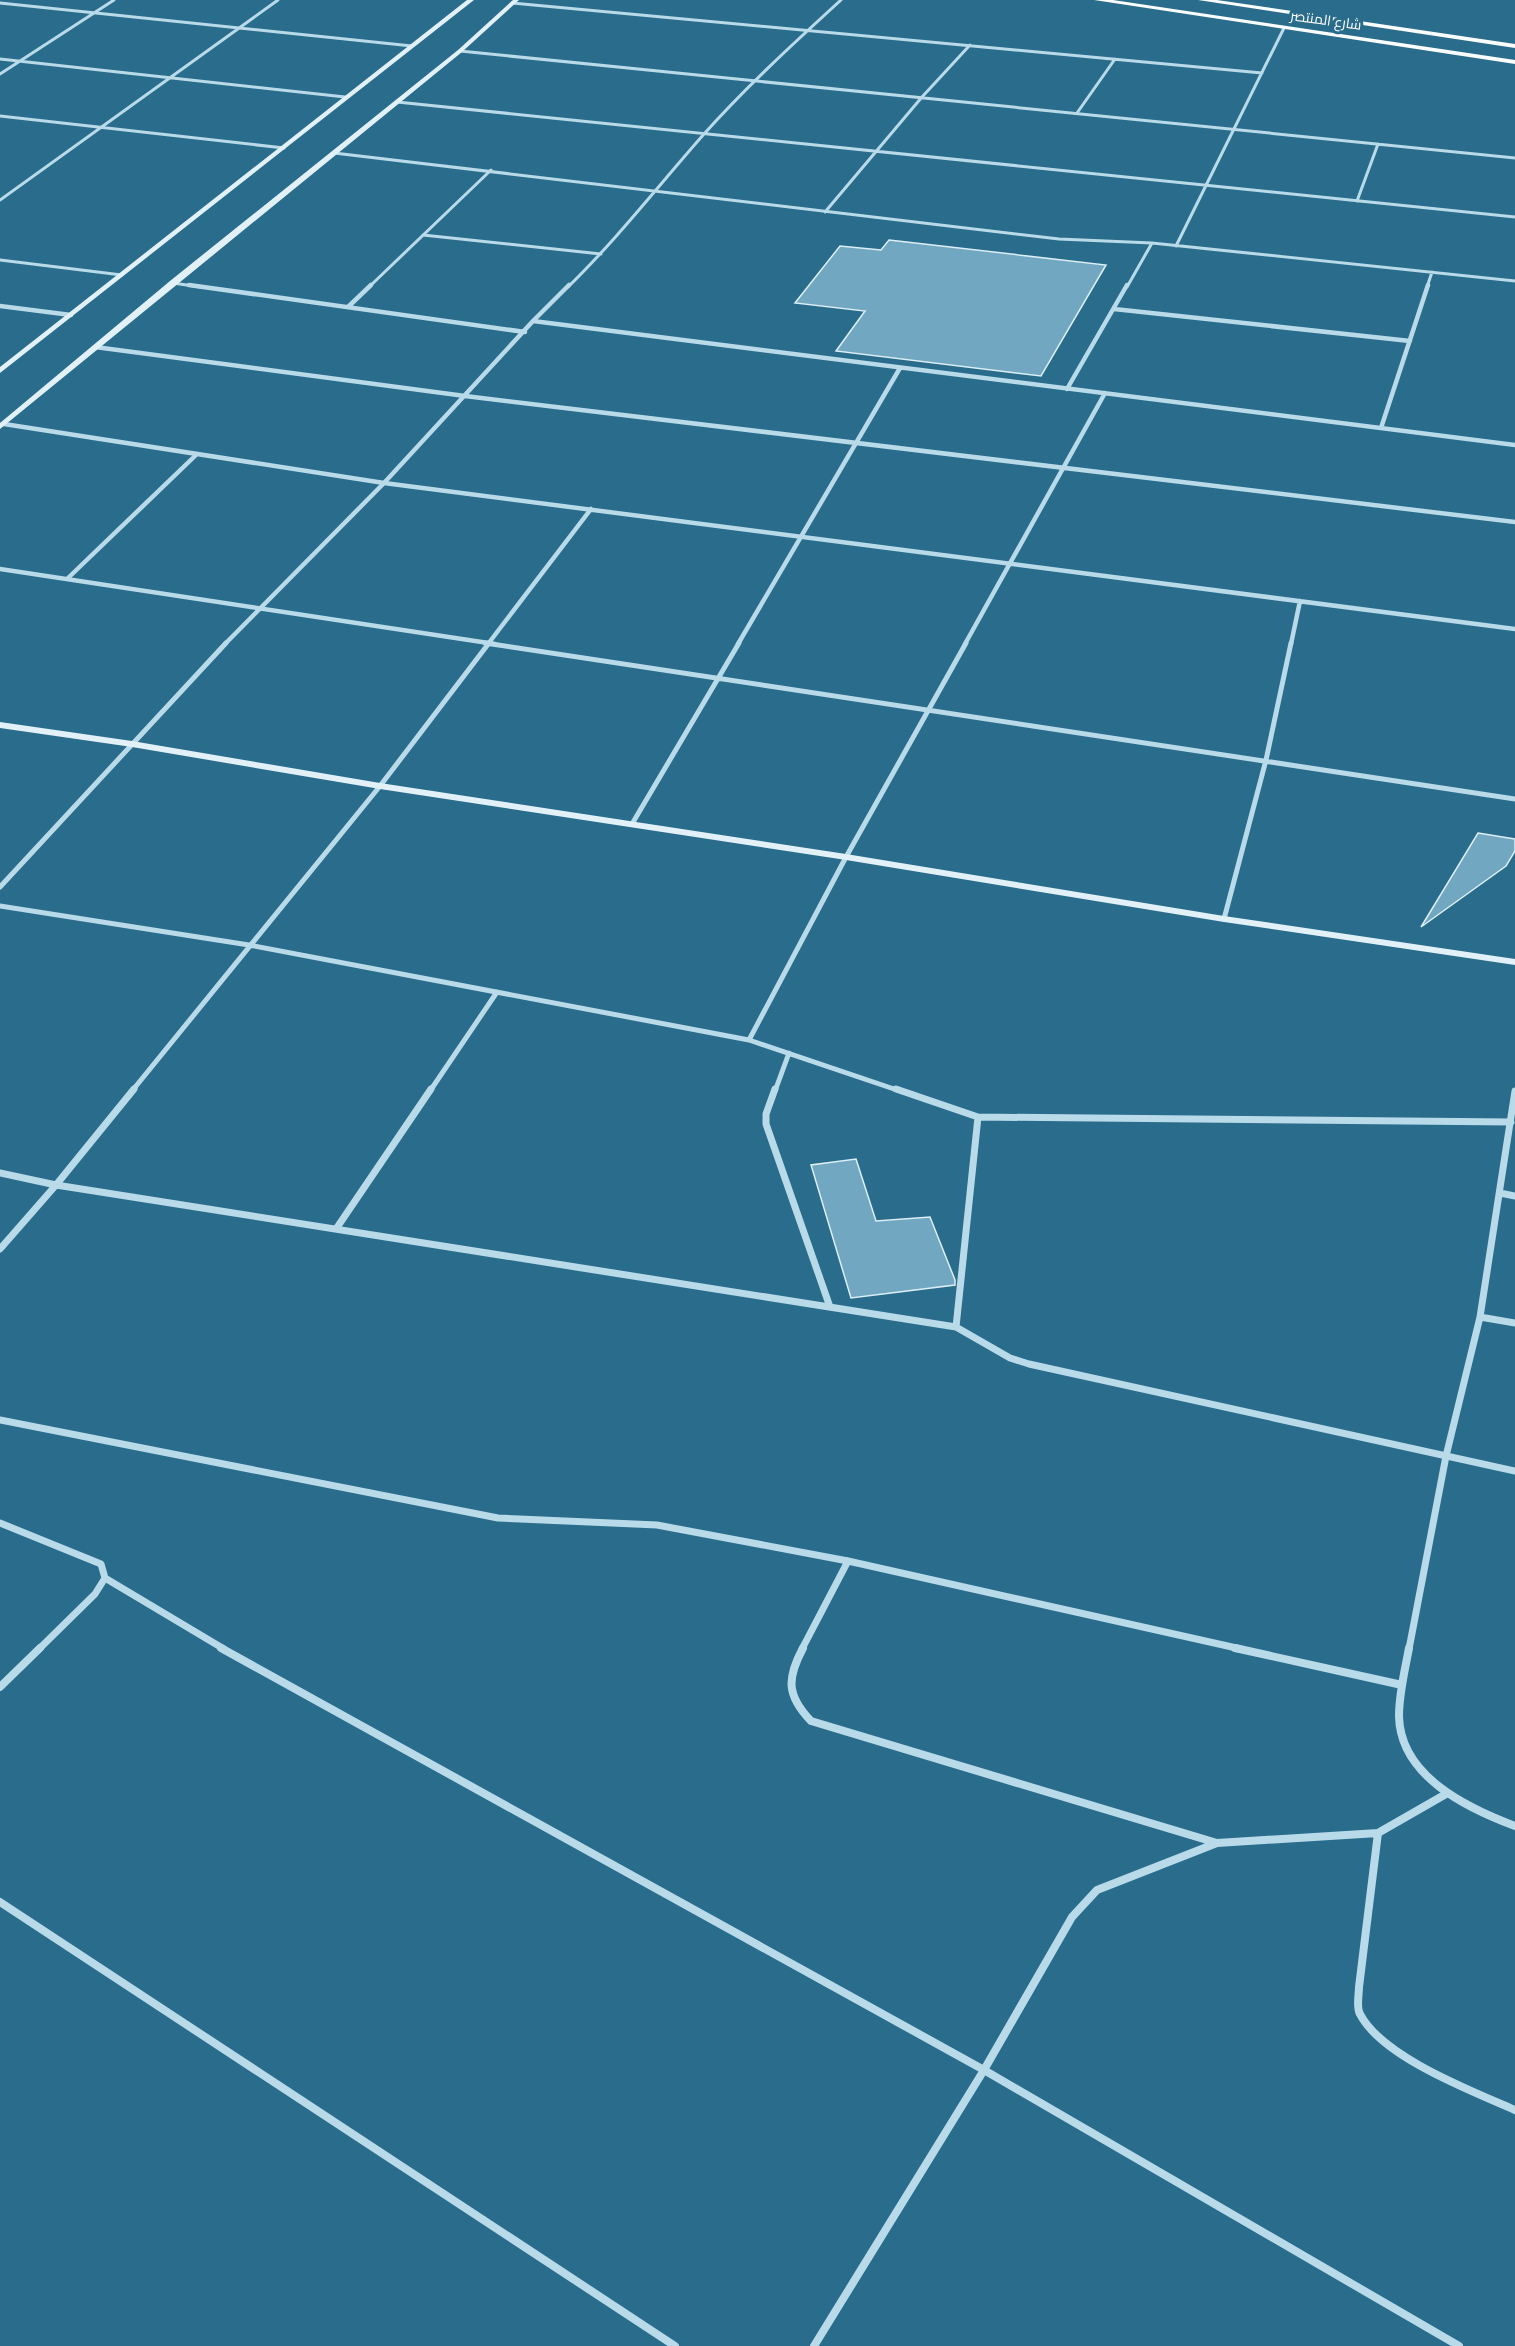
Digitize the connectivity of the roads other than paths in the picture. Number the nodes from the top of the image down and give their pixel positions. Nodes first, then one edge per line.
1 (114, 0) edge
2 (278, 0) edge
3 (471, 0) edge
4 (841, 0) edge
5 (1098, 0) edge
6 (1202, 0) edge
7 (514, 2) edge
8 (0, 3) edge
9 (95, 13) junction
10 (239, 28) junction
11 (1284, 28) junction
12 (809, 29) junction
13 (970, 45) junction
14 (412, 46) junction
15 (1515, 46) edge
16 (460, 51) junction
17 (0, 59) edge
18 (1115, 59) junction
19 (20, 61) junction
20 (1515, 62) edge
21 (1262, 73) junction
22 (0, 74) edge
23 (169, 78) junction
24 (755, 80) junction
25 (345, 97) junction
26 (922, 98) junction
27 (397, 102) junction
28 (1077, 113) junction
29 (0, 116) edge
30 (101, 127) junction
31 (1234, 129) junction
32 (705, 133) junction
33 (1378, 144) junction
34 (284, 147) junction
35 (877, 151) junction
36 (334, 153) junction
37 (1515, 158) edge
38 (492, 171) junction
39 (1206, 185) junction
40 (658, 190) junction
41 (0, 200) edge
42 (1357, 201) junction
43 (825, 212) junction
44 (1515, 217) edge
45 (423, 236) junction
46 (1152, 243) junction
47 (1176, 246) junction
48 (602, 254) junction
49 (0, 260) edge
50 (1432, 272) junction
51 (122, 275) junction
52 (1515, 281) edge
53 (173, 283) junction
54 (0, 306) edge
55 (348, 307) junction
56 (1114, 309) junction
57 (71, 315) junction
58 (533, 321) junction
59 (525, 332) junction
60 (1410, 341) junction
61 (95, 347) junction
62 (900, 368) junction
63 (0, 371) edge
64 (1067, 389) junction
65 (1105, 393) junction
66 (465, 396) junction
67 (2, 425) edge
68 (1381, 428) junction
69 (856, 443) junction
70 (1515, 445) edge
71 (197, 454) junction
72 (1064, 468) junction
73 (384, 483) junction
74 (591, 509) junction
75 (1515, 522) edge
76 (801, 537) junction
77 (1010, 564) junction
78 (0, 569) edge
79 (68, 579) junction
80 (1300, 602) junction
81 (258, 608) junction
82 (1515, 629) edge
83 (490, 644) junction
84 (718, 678) junction
85 (928, 710) junction
86 (0, 724) edge
87 (132, 744) junction
88 (1266, 760) junction
89 (380, 786) junction
90 (1515, 799) edge
91 (632, 824) junction
92 (846, 857) junction
93 (0, 887) edge
94 (0, 906) edge
95 (1224, 919) junction
96 (249, 945) junction
97 (1515, 962) edge
98 (496, 992) junction
99 (749, 1040) junction
100 (789, 1053) junction
101 (1515, 1091) edge
102 (978, 1117) junction
103 (1511, 1122) junction
104 (0, 1173) edge
105 (57, 1185) junction
106 (1500, 1193) junction
107 (1515, 1196) edge
108 (336, 1229) junction
109 (0, 1249) edge
110 (830, 1307) junction
111 (1480, 1317) junction
112 (1515, 1323) edge
113 (956, 1327) junction
114 (0, 1420) edge
115 (1446, 1456) junction
116 (1515, 1471) edge
117 (0, 1523) edge
118 (848, 1561) junction
119 (105, 1578) junction
120 (1402, 1685) junction
121 (0, 1687) edge
122 (1446, 1794) junction
123 (1515, 1826) edge
124 (1378, 1833) junction
125 (1218, 1843) junction
126 (0, 1902) edge
127 (984, 2070) junction
128 (1515, 2110) edge
129 (675, 2346) edge
130 (814, 2346) edge
131 (1459, 2346) edge

1 - 9 street
2 - 10 street
3 - 14 main road
4 - 12 street
5 - 11 main road, شارع المنتصر
6 - 15 main road, شارع المنتصر
7 - 12 street
7 - 16 main road
8 - 9 street
9 - 10 street
9 - 19 street
10 - 14 street
10 - 23 street
11 - 20 main road, شارع المنتصر
11 - 21 street
12 - 13 street
12 - 24 street
13 - 18 street
13 - 26 street
14 - 25 main road
16 - 24 street
16 - 27 main road
17 - 19 street
18 - 21 street
18 - 28 street
19 - 22 street
19 - 23 street
21 - 31 street
23 - 25 street
23 - 30 street
24 - 26 street
24 - 32 street
25 - 34 main road
26 - 28 street
26 - 35 street
27 - 32 street
27 - 36 main road
28 - 31 street
29 - 30 street
30 - 34 street
30 - 41 street
31 - 33 street
31 - 39 street
32 - 35 street
32 - 40 street
33 - 37 street
33 - 42 street
34 - 51 main road
35 - 39 street
35 - 43 street
36 - 38 street
36 - 53 main road
38 - 40 street
38 - 45 street
39 - 42 street
39 - 47 street
40 - 43 street
40 - 48 street
42 - 44 street
43 - 46 street
45 - 48 street
45 - 55 street
46 - 47 street
46 - 56 street
47 - 50 street
48 - 58 street
49 - 51 street
50 - 52 street
50 - 60 street
51 - 57 main road
53 - 55 street
53 - 61 main road
54 - 57 street
55 - 59 street
56 - 60 street
56 - 64 street
57 - 63 main road
58 - 59 street
58 - 62 street
59 - 66 street
60 - 68 street
61 - 66 street
61 - 67 main road
62 - 64 street
62 - 69 street
64 - 65 street
65 - 68 street
65 - 72 street
66 - 69 street
66 - 73 street
67 - 71 street
68 - 70 street
69 - 72 street
69 - 76 street
71 - 73 street
71 - 79 street
72 - 75 street
72 - 77 street
73 - 74 street
73 - 81 street
74 - 76 street
74 - 83 street
76 - 77 street
76 - 84 street
77 - 80 street
77 - 85 street
78 - 79 street
79 - 81 street
80 - 82 street
80 - 88 street
81 - 83 street
81 - 87 street
83 - 84 street
83 - 89 street
84 - 85 street
84 - 91 street
85 - 88 street
85 - 92 street
86 - 87 main road
87 - 89 main road
87 - 93 street
88 - 90 street
88 - 95 street
89 - 91 main road
89 - 96 street
91 - 92 main road
92 - 95 main road
92 - 99 street
94 - 96 street
95 - 97 main road
96 - 98 street
96 - 105 street
98 - 99 street
98 - 108 street
99 - 100 street
100 - 102 street
100 - 110 street
101 - 103 street
102 - 103 street
102 - 113 street
103 - 106 street
104 - 105 street
105 - 108 street
105 - 109 street
106 - 107 street
106 - 111 street
108 - 110 street
110 - 113 street
111 - 112 street
111 - 115 street
113 - 115 street
114 - 118 street
115 - 116 street
115 - 120 street
117 - 119 street
118 - 120 street
118 - 125 street
119 - 121 street
119 - 127 street
120 - 122 street
122 - 123 street
122 - 124 street
124 - 125 street
124 - 128 street
125 - 127 street
126 - 129 street
127 - 130 street
127 - 131 street

